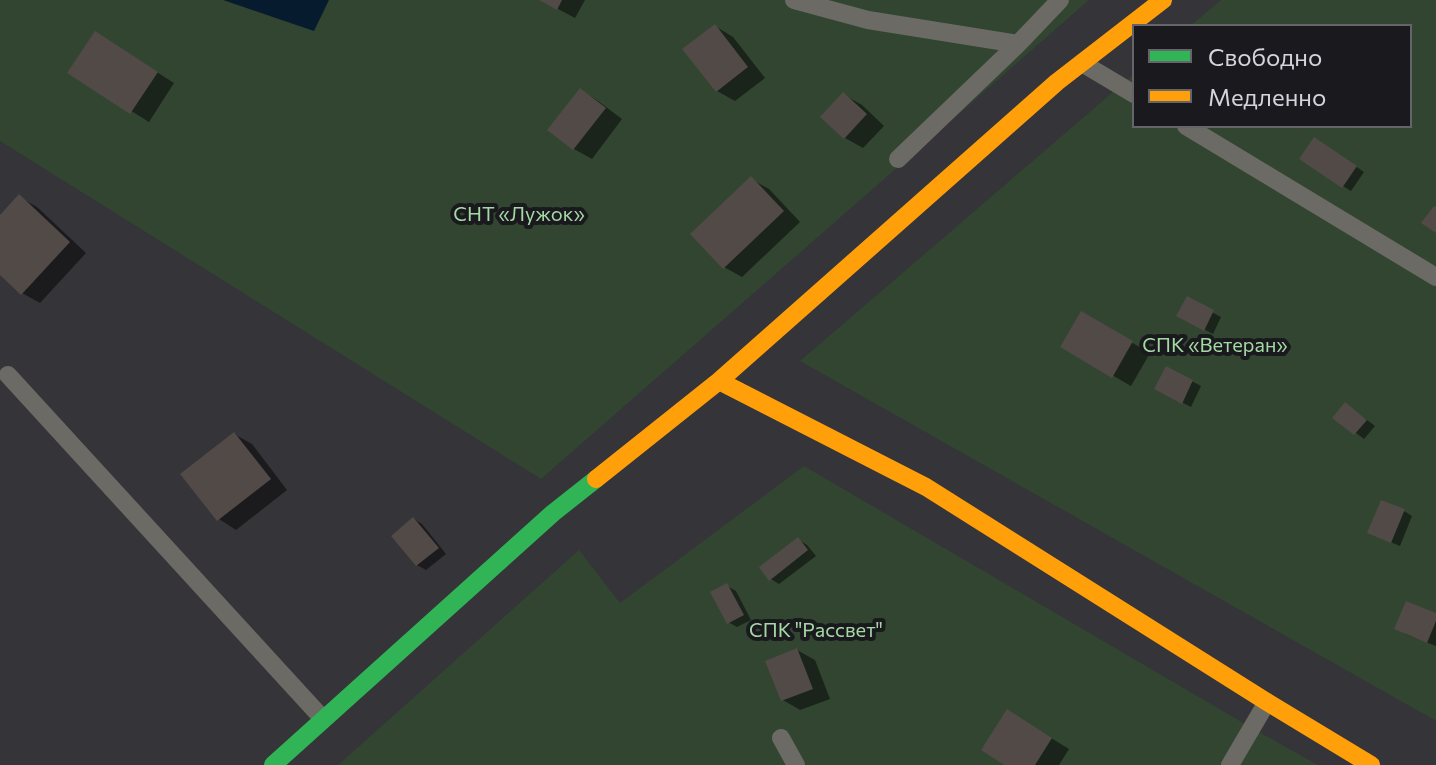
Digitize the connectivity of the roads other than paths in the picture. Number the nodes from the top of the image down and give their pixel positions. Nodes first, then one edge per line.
1 (794, 0) edge
2 (1060, 0) edge
3 (1163, 0) edge
4 (1132, 24) edge
5 (1132, 24) edge
6 (1018, 44) junction
7 (1082, 63) junction
8 (1132, 93) edge
9 (1189, 128) edge
10 (898, 159) dead end
11 (1436, 277) edge
12 (8, 375) dead end
13 (719, 381) junction
14 (1267, 702) junction
15 (323, 719) junction
16 (781, 738) dead end
17 (273, 765) edge
18 (796, 765) edge
19 (1230, 765) edge
20 (1371, 765) edge

1 - 6 lane
2 - 6 lane
3 - 5 street
4 - 7 street
6 - 10 lane
7 - 8 lane
7 - 13 street
9 - 11 lane
12 - 15 lane
13 - 14 street
13 - 15 street
14 - 19 lane
14 - 20 street
15 - 17 street
16 - 18 lane

